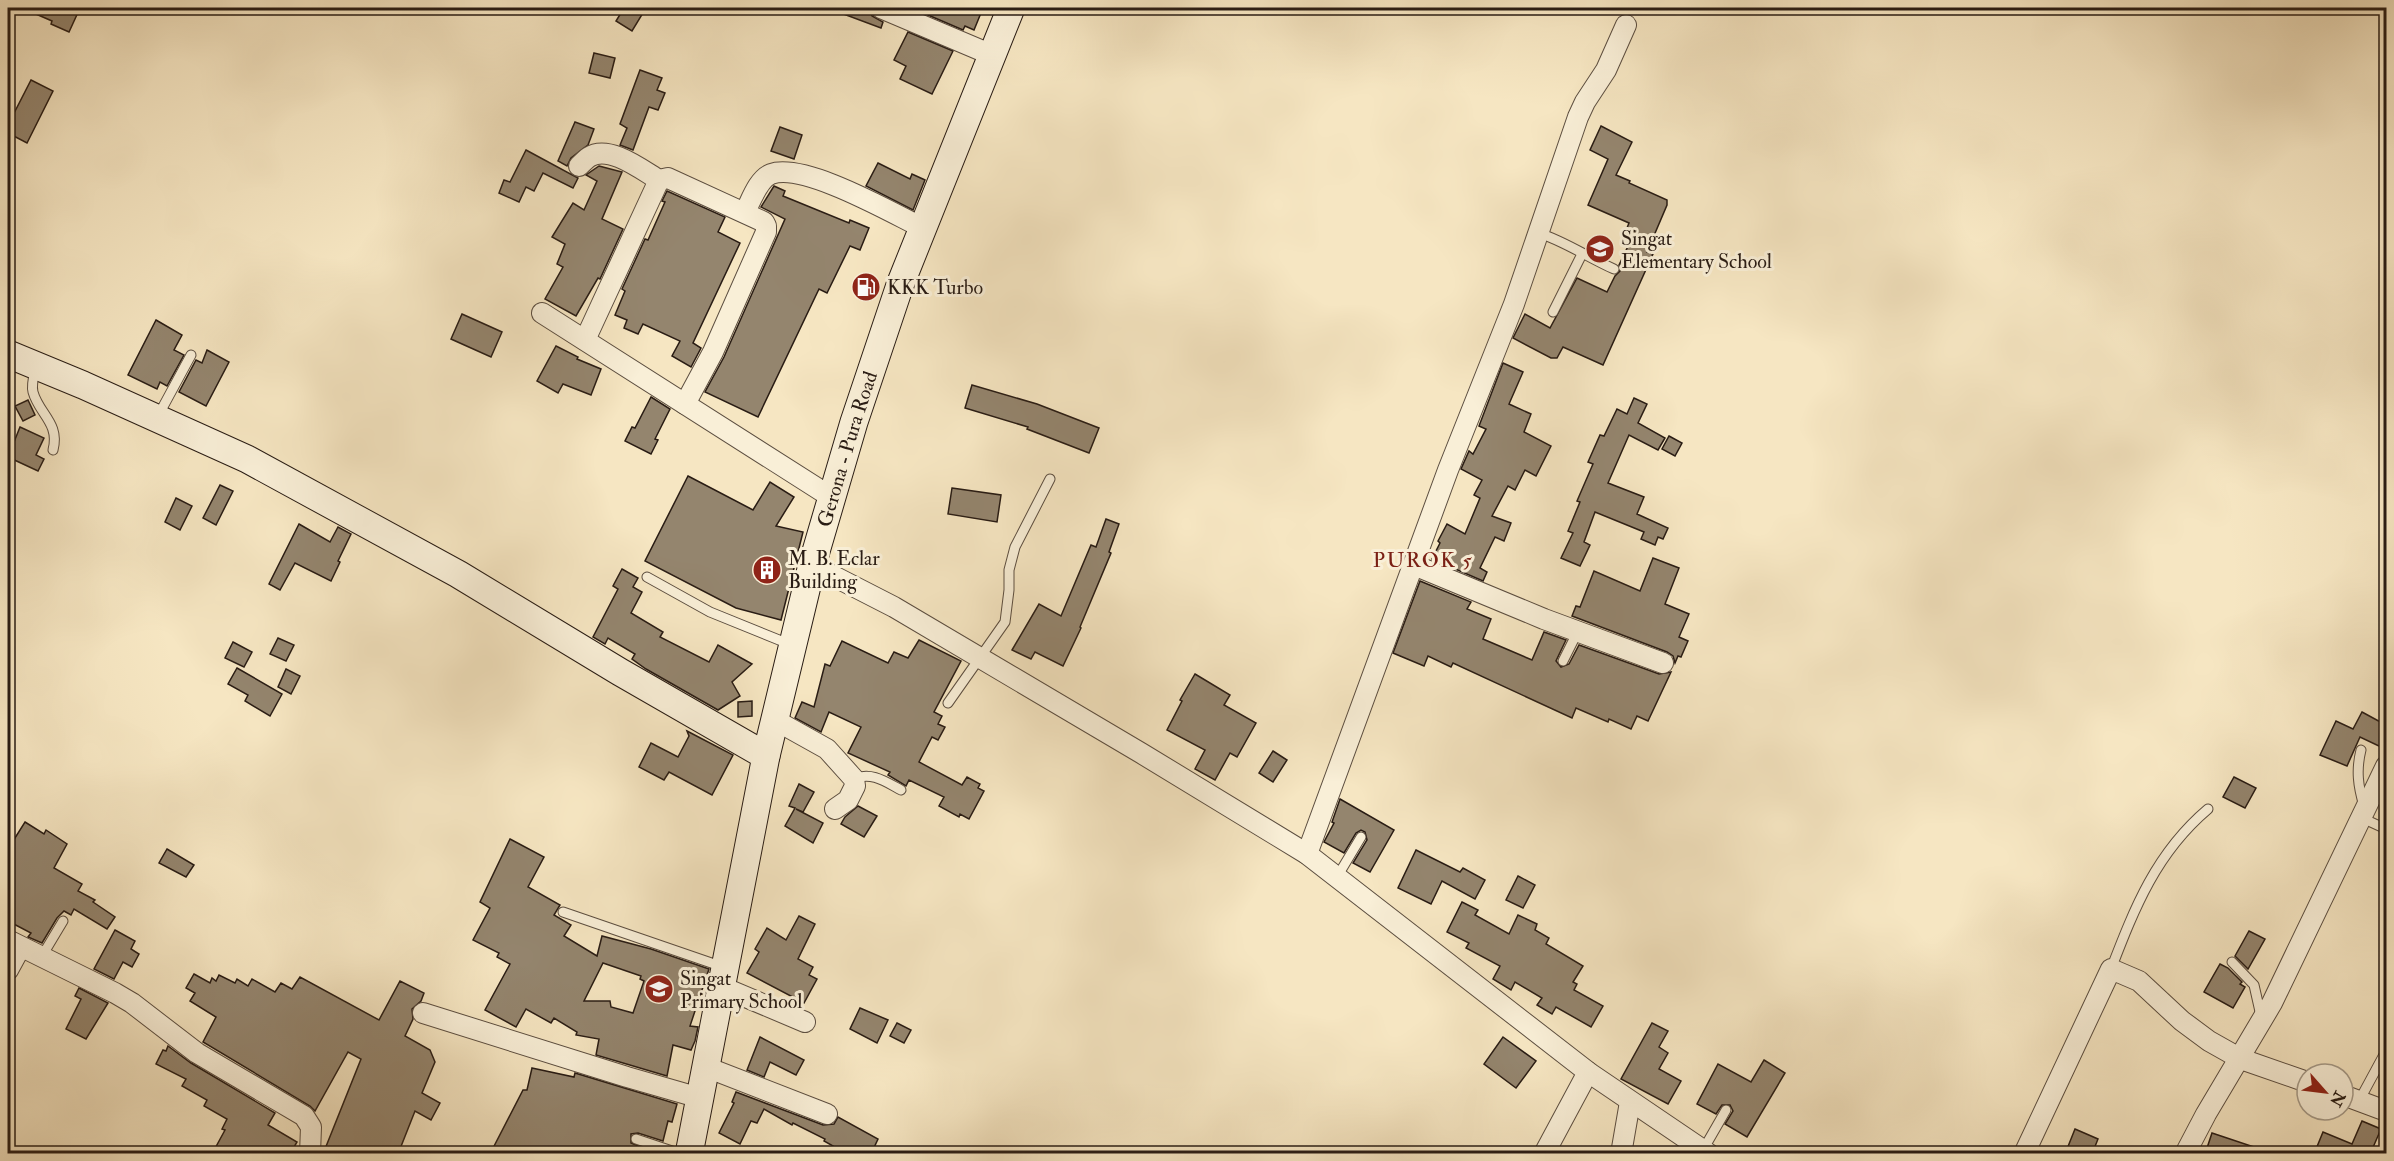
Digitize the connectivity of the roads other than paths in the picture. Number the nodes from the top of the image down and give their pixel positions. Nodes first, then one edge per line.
1 (881, 8) edge
2 (1011, 8) edge
3 (1626, 25) dead end
4 (992, 55) junction
5 (579, 166) dead end
6 (659, 180) junction
7 (745, 212) junction
8 (923, 228) junction
9 (1539, 233) junction
10 (1582, 254) junction
11 (1614, 269) dead end
12 (1553, 312) dead end
13 (542, 313) dead end
14 (585, 340) junction
15 (8, 354) edge
16 (191, 355) dead end
17 (36, 365) junction
18 (685, 404) junction
19 (157, 418) junction
20 (53, 450) dead end
21 (1050, 479) dead end
22 (831, 497) junction
23 (812, 565) junction
24 (1414, 566) junction
25 (647, 577) dead end
26 (1578, 631) junction
27 (791, 645) junction
28 (981, 659) junction
29 (1563, 661) dead end
30 (1663, 663) dead end
31 (948, 703) dead end
32 (775, 720) junction
33 (2361, 750) dead end
34 (766, 756) junction
35 (2386, 766) edge
36 (854, 779) junction
37 (901, 790) dead end
38 (834, 809) dead end
39 (2208, 809) dead end
40 (2364, 815) junction
41 (2386, 829) edge
42 (1360, 837) dead end
43 (1306, 854) junction
44 (1337, 876) junction
45 (563, 912) dead end
46 (63, 921) dead end
47 (14, 944) edge
48 (42, 956) junction
49 (2232, 962) dead end
50 (2111, 969) junction
51 (8, 970) edge
52 (724, 978) junction
53 (423, 1012) dead end
54 (805, 1022) dead end
55 (2262, 1022) junction
56 (2386, 1051) edge
57 (2241, 1059) junction
58 (706, 1067) junction
59 (1588, 1072) junction
60 (2295, 1079) edge
61 (2355, 1093) edge
62 (700, 1098) junction
63 (2355, 1099) edge
64 (1630, 1102) junction
65 (1726, 1110) dead end
66 (2386, 1111) edge
67 (827, 1114) dead end
68 (636, 1139) dead end
69 (1706, 1152) edge
70 (310, 1154) edge
71 (681, 1154) edge
72 (689, 1154) edge
73 (1544, 1154) edge
74 (1621, 1154) edge
75 (2024, 1154) edge
76 (2185, 1154) edge

1 - 4 street
2 - 4 main road, Gerona - Pura Road
3 - 9 street
4 - 8 main road, Gerona - Pura Road
5 - 6 street
6 - 7 street
6 - 14 street
7 - 8 street
7 - 18 street
8 - 22 main road, Gerona - Pura Road
9 - 10 lane
9 - 24 street
10 - 11 lane
10 - 12 lane
13 - 14 street
14 - 18 street
15 - 17 main road
16 - 19 lane
17 - 19 main road
17 - 20 lane
18 - 22 street
19 - 34 main road
21 - 28 lane
22 - 23 main road, Gerona - Pura Road
23 - 27 main road, Gerona - Pura Road
23 - 28 street
24 - 26 street
24 - 43 street
25 - 27 lane
26 - 29 lane
26 - 30 street
27 - 32 main road, Gerona - Pura Road
28 - 31 lane
28 - 43 street
32 - 34 main road, Gerona - Pura Road
32 - 36 street
33 - 40 lane
34 - 52 main road, Gerona - Pura Road
35 - 40 street
36 - 37 lane
36 - 38 street
39 - 50 lane
40 - 41 lane
40 - 55 street
42 - 44 lane
43 - 44 street
44 - 59 street
45 - 52 lane
46 - 48 lane
47 - 48 street
47 - 51 street
48 - 70 street
49 - 55 lane
50 - 57 street
50 - 75 street
52 - 54 street
52 - 58 main road, Gerona - Pura Road
53 - 62 street
55 - 57 street
56 - 61 lane
57 - 60 street
57 - 76 street
58 - 62 main road, Gerona - Pura Road
58 - 67 street
59 - 64 street
59 - 73 street
62 - 72 main road, Gerona - Pura Road
63 - 66 street
64 - 69 street
64 - 74 street
65 - 69 lane
68 - 71 lane

